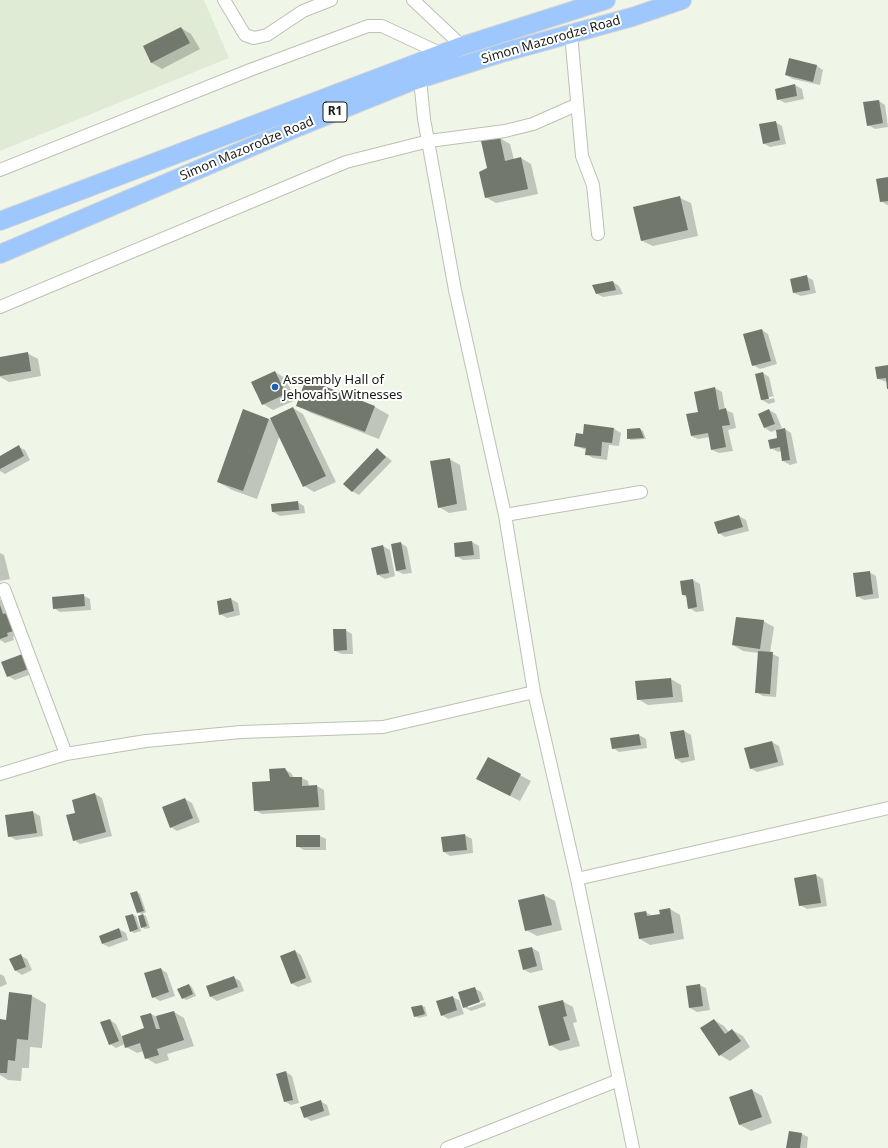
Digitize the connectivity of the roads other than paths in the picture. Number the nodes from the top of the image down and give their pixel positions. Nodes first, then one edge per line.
1 (224, 0) edge
2 (331, 0) edge
3 (413, 0) edge
4 (606, 0) edge
5 (682, 0) edge
6 (571, 34) junction
7 (462, 46) junction
8 (442, 54) junction
9 (420, 79) junction
10 (576, 105) junction
11 (429, 141) junction
12 (0, 170) edge
13 (0, 221) edge
14 (598, 234) dead end
15 (0, 254) edge
16 (0, 307) edge
17 (640, 492) dead end
18 (505, 515) junction
19 (4, 589) dead end
20 (534, 692) junction
21 (66, 754) junction
22 (0, 774) edge
23 (888, 808) edge
24 (577, 879) junction
25 (619, 1080) junction
26 (447, 1148) edge
27 (633, 1148) edge

1 - 2 street
3 - 7 street
4 - 7 highway, Simon Mazorodze Road / R1
5 - 6 highway, Simon Mazorodze Road / R1
6 - 9 highway, Simon Mazorodze Road / R1
6 - 10 street
7 - 8 highway, Simon Mazorodze Road / R1
8 - 12 street
8 - 13 highway, Simon Mazorodze Road / R1
9 - 11 street
9 - 15 highway, Simon Mazorodze Road / R1
10 - 11 street
10 - 14 street
11 - 16 street
11 - 18 street
17 - 18 street
18 - 20 street
19 - 21 street
20 - 21 street
20 - 24 street
21 - 22 street
23 - 24 street
24 - 25 street
25 - 26 street
25 - 27 street

